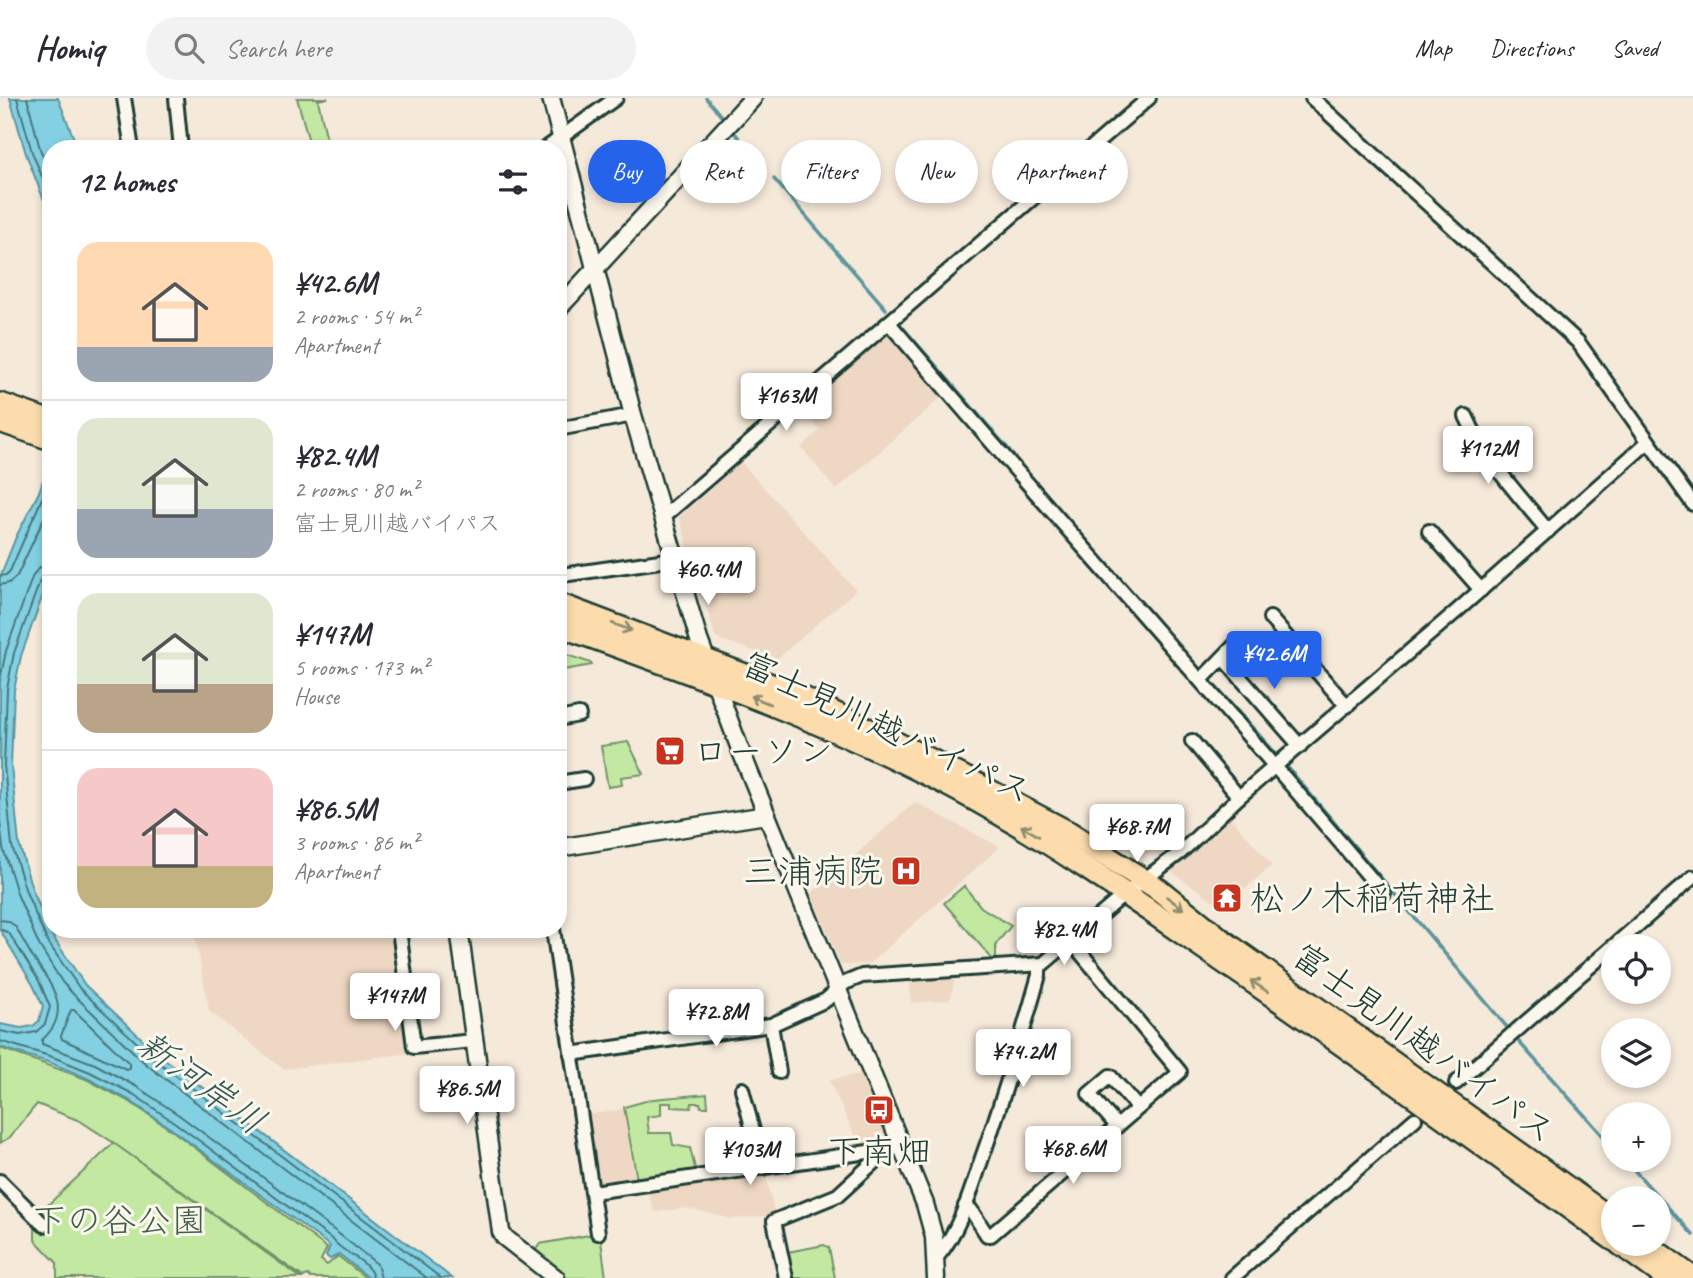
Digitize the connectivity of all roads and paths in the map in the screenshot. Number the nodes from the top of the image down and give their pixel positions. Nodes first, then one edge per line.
1 (124, 98) edge
2 (176, 98) edge
3 (551, 98) edge
4 (616, 98) edge
5 (753, 98) edge
6 (1149, 98) edge
7 (1312, 98) edge
8 (561, 138) junction
9 (131, 140) edge
10 (180, 140) edge
11 (558, 140) edge
12 (567, 161) edge
13 (595, 271) junction
14 (567, 300) edge
15 (889, 323) junction
16 (0, 404) edge
17 (633, 415) junction
18 (1466, 416) dead end
19 (0, 421) edge
20 (42, 422) edge
21 (29, 423) junction
22 (567, 427) edge
23 (42, 432) edge
24 (1648, 442) junction
25 (1693, 503) edge
26 (662, 518) junction
27 (1429, 531) dead end
28 (1548, 531) junction
29 (674, 559) junction
30 (567, 574) edge
31 (1481, 590) junction
32 (567, 607) edge
33 (1270, 618) dead end
34 (567, 628) edge
35 (1234, 646) dead end
36 (1223, 658) junction
37 (706, 659) junction
38 (1204, 677) junction
39 (715, 682) junction
40 (1347, 706) junction
41 (579, 715) dead end
42 (567, 717) edge
43 (1192, 741) dead end
44 (1300, 746) junction
45 (1280, 764) junction
46 (584, 779) dead end
47 (567, 782) edge
48 (1240, 797) junction
49 (766, 815) junction
50 (567, 847) edge
51 (1693, 877) edge
52 (1144, 880) junction
53 (1125, 894) junction
54 (1384, 894) dead end
55 (400, 938) edge
56 (460, 938) edge
57 (553, 938) edge
58 (1070, 940) junction
59 (1039, 966) junction
60 (839, 990) junction
61 (771, 1025) junction
62 (473, 1041) junction
63 (571, 1054) junction
64 (779, 1072) dead end
65 (1455, 1083) dead end
66 (742, 1089) dead end
67 (1138, 1108) junction
68 (1415, 1119) dead end
69 (1117, 1126) junction
70 (894, 1148) junction
71 (763, 1168) junction
72 (0, 1181) edge
73 (593, 1192) junction
74 (965, 1206) junction
75 (1601, 1212) edge
76 (44, 1225) dead end
77 (1601, 1231) edge
78 (598, 1233) dead end
79 (1637, 1256) edge
80 (1663, 1256) edge
81 (937, 1257) junction
82 (556, 1278) edge
83 (786, 1278) edge
84 (936, 1278) edge
85 (1231, 1278) edge
86 (1667, 1278) edge
87 (1693, 1278) edge

1 - 9 street
2 - 10 street
3 - 8 street
4 - 8 street
5 - 13 street
6 - 15 street
7 - 24 street
8 - 11 street
12 - 13 street
13 - 14 street
13 - 17 street
15 - 26 street
15 - 38 street
16 - 21 highway
17 - 22 street
17 - 26 street
18 - 28 street
19 - 21 highway
20 - 21 highway
21 - 23 highway
24 - 25 street
24 - 28 street
26 - 29 street
27 - 31 street
28 - 31 street
29 - 30 street
29 - 37 street
31 - 40 street
32 -> 37 highway, 富士見川越バイパス
33 - 40 street
34 - 39 highway, 富士見川越バイパス
35 - 36 street
36 - 38 street
36 - 44 street
37 - 39 street
37 - 52 highway, 富士見川越バイパス
38 - 45 street
39 - 49 street
53 -> 39 highway, 富士見川越バイパス
40 - 44 street
41 - 42 street
43 - 48 street
44 - 45 street
45 - 48 street
45 - 54 street
46 - 47 street
48 - 52 street
49 - 50 street
49 - 60 street
51 - 65 street
52 - 53 street
52 -> 75 highway, 富士見川越バイパス
53 - 58 street
77 -> 53 highway, 富士見川越バイパス
55 - 62 street
56 - 62 street
57 - 63 street
58 - 59 street
58 - 67 street
59 - 60 street
59 - 74 street
60 - 61 street
60 - 70 street
61 - 63 street
61 - 64 street
62 - 82 street
63 - 73 street
66 - 71 street
67 - 69 street
67 - 69 street
68 - 85 street
69 - 74 street
70 - 71 street
70 - 81 street
70 - 83 street
71 - 73 street
72 - 76 street
73 - 78 street
74 - 81 street
79 - 86 highway
80 - 87 highway
81 - 84 street

